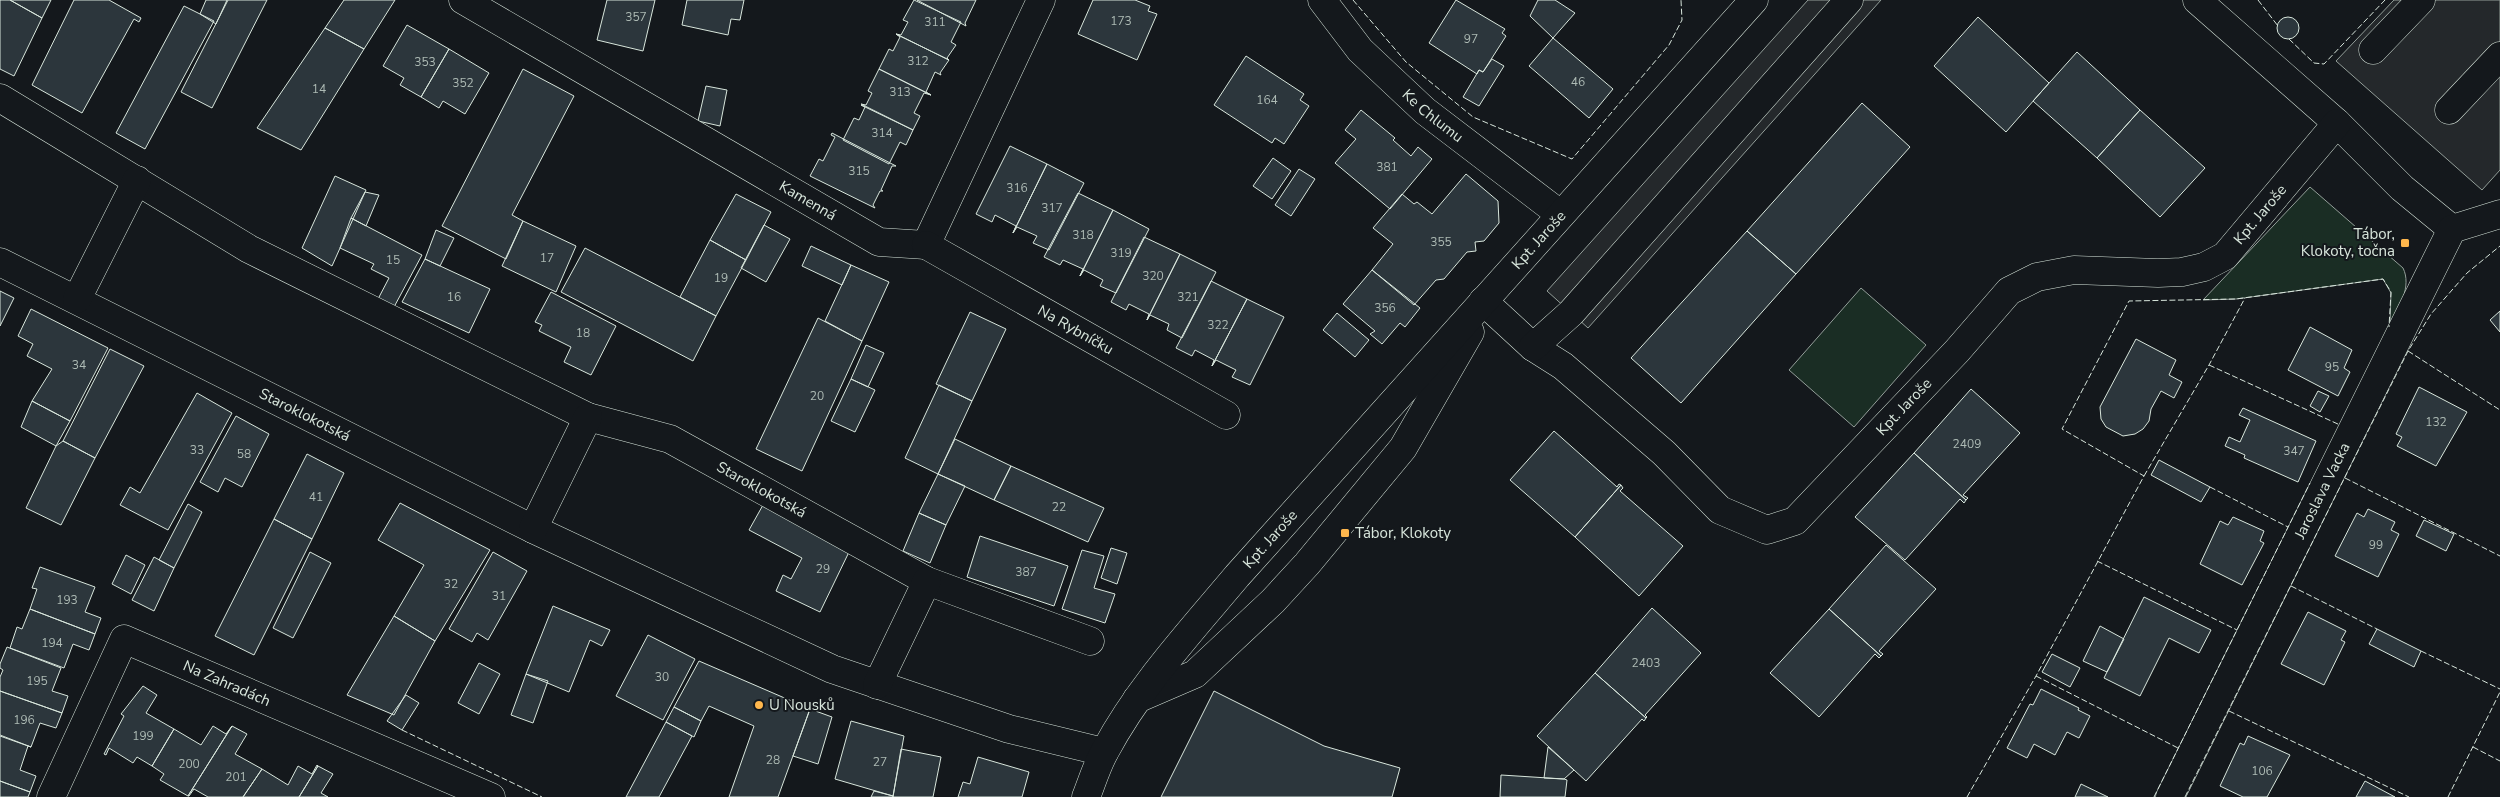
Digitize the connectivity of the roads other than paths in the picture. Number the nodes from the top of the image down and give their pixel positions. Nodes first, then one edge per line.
1 (463, 0) edge
2 (1041, 0) edge
3 (1322, 0) edge
4 (1754, 0) edge
5 (1849, 0) edge
6 (2197, 0) edge
7 (2422, 0) edge
8 (1734, 11) edge
9 (2373, 50) dead end
10 (2500, 56) edge
11 (0, 98) edge
12 (2449, 110) dead end
13 (2337, 123) junction
14 (137, 180) junction
15 (1560, 214) junction
16 (2500, 214) edge
17 (2452, 229) junction
18 (926, 245) junction
19 (0, 262) edge
20 (77, 299) junction
21 (1483, 301) junction
22 (1533, 347) junction
23 (1226, 415) dead end
24 (588, 417) junction
25 (533, 529) junction
26 (927, 581) junction
27 (1090, 641) dead end
28 (877, 685) junction
29 (1135, 700) junction
30 (1104, 752) junction
31 (51, 797) edge
32 (491, 797) edge
33 (1086, 797) edge
34 (2170, 797) edge

1 - 18 street, Kamenná
2 - 18 street
3 - 15 street, Ke Chlumu
4 - 8 street, Kpt. Jaroše
5 - 22 street
6 - 13 street
7 - 9 street
8 - 15 street, Kpt. Jaroše
10 - 12 street
11 - 14 street, Staroklokotská
13 - 17 street
13 - 22 street, Kpt. Jaroše
14 - 20 street
14 - 24 street, Staroklokotská
15 - 21 street, Kpt. Jaroše
16 - 17 street
17 - 34 street, Jaroslava Vacka
18 - 23 street, Na Rybníčku
19 - 20 street, Staroklokotská
20 - 25 street, Staroklokotská
21 - 22 street, Kpt. Jaroše
21 - 29 street, Kpt. Jaroše
21 - 29 street
24 - 25 street
24 - 26 street, Staroklokotská
25 - 28 street, Staroklokotská
26 - 27 street, Staroklokotská
26 - 28 street
28 - 30 street, Staroklokotská
29 - 30 street, Kpt. Jaroše
30 - 33 street, Kpt. Jaroše
31 - 32 street, Na Zahradách

